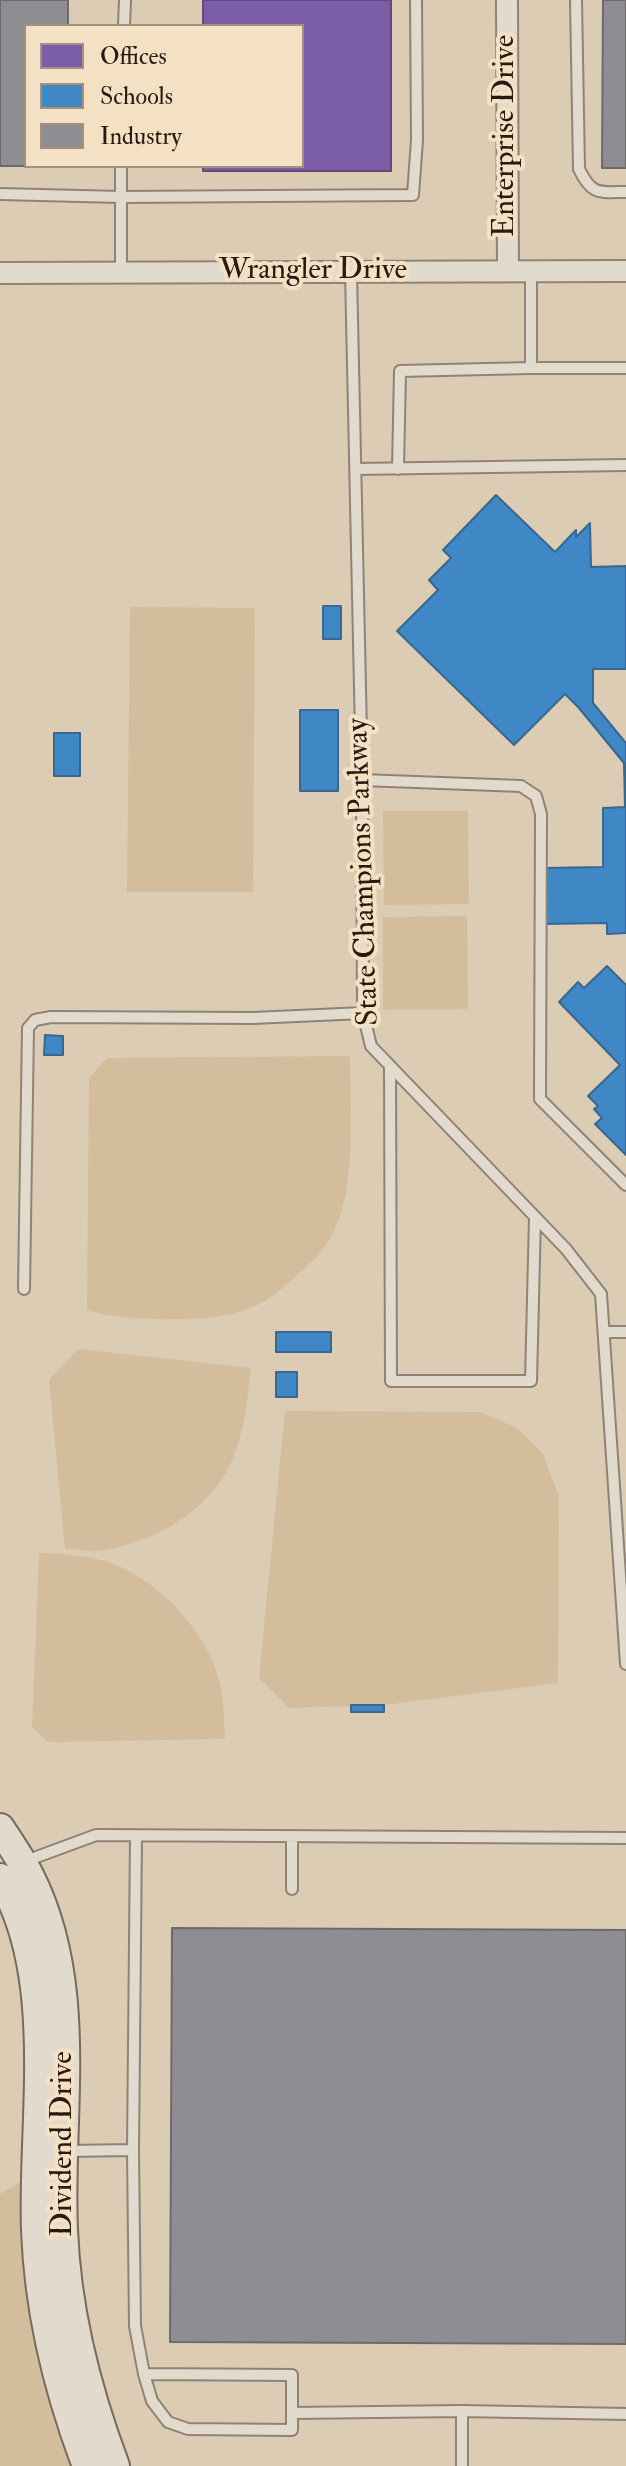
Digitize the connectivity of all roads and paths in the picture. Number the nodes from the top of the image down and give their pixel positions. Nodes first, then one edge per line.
1 (125, 0) edge
2 (416, 0) edge
3 (507, 0) edge
4 (576, 0) edge
5 (124, 24) edge
6 (121, 168) edge
7 (626, 192) edge
8 (0, 194) edge
9 (121, 197) junction
10 (508, 271) junction
11 (531, 271) junction
12 (626, 271) edge
13 (351, 272) junction
14 (0, 273) edge
15 (121, 273) junction
16 (531, 368) junction
17 (626, 368) edge
18 (626, 465) edge
19 (356, 469) junction
20 (398, 469) junction
21 (362, 780) junction
22 (363, 1013) junction
23 (390, 1066) junction
24 (626, 1185) edge
25 (535, 1217) junction
26 (24, 1289) dead end
27 (604, 1332) junction
28 (626, 1332) edge
29 (620, 1530) edge
30 (626, 1664) edge
31 (0, 1828) edge
32 (136, 1836) junction
33 (292, 1836) junction
34 (626, 1838) edge
35 (7, 1872) edge
36 (292, 1889) dead end
37 (133, 2150) junction
38 (64, 2151) junction
39 (144, 2374) junction
40 (462, 2411) junction
41 (292, 2413) junction
42 (626, 2414) edge
43 (87, 2466) edge
44 (115, 2466) edge
45 (462, 2466) edge

1 - 5 lane
2 - 9 lane
3 - 10 street, Enterprise Drive
4 - 7 lane
6 - 9 lane
8 - 9 lane
9 - 15 lane
10 - 11 street, Wrangler Drive
10 - 13 street, Wrangler Drive
11 - 12 street, Wrangler Drive
11 - 16 lane
13 - 15 street, Wrangler Drive
13 - 19 lane, State Champions Parkway
14 - 15 street, Wrangler Drive
16 - 17 lane
16 - 20 lane
18 - 20 lane
19 - 20 lane
19 - 21 lane, State Champions Parkway
21 - 22 lane, State Champions Parkway
21 - 24 lane
22 - 23 lane, State Champions Parkway
22 - 26 lane
23 - 25 lane, State Champions Parkway
23 - 25 lane
25 - 27 lane, State Champions Parkway
27 - 28 lane
27 - 29 lane, State Champions Parkway
29 - 30 lane, State Champions Parkway
31 - 35 street, Dividend Drive
32 - 33 lane
32 - 35 lane
32 - 37 lane
33 - 34 lane
33 - 36 lane
35 - 38 street, Dividend Drive
35 - 43 street, Dividend Drive
37 - 38 lane
37 - 39 lane
38 - 44 street, Dividend Drive
39 - 41 lane
39 - 41 lane
40 - 41 lane
40 - 42 lane
40 - 45 lane

